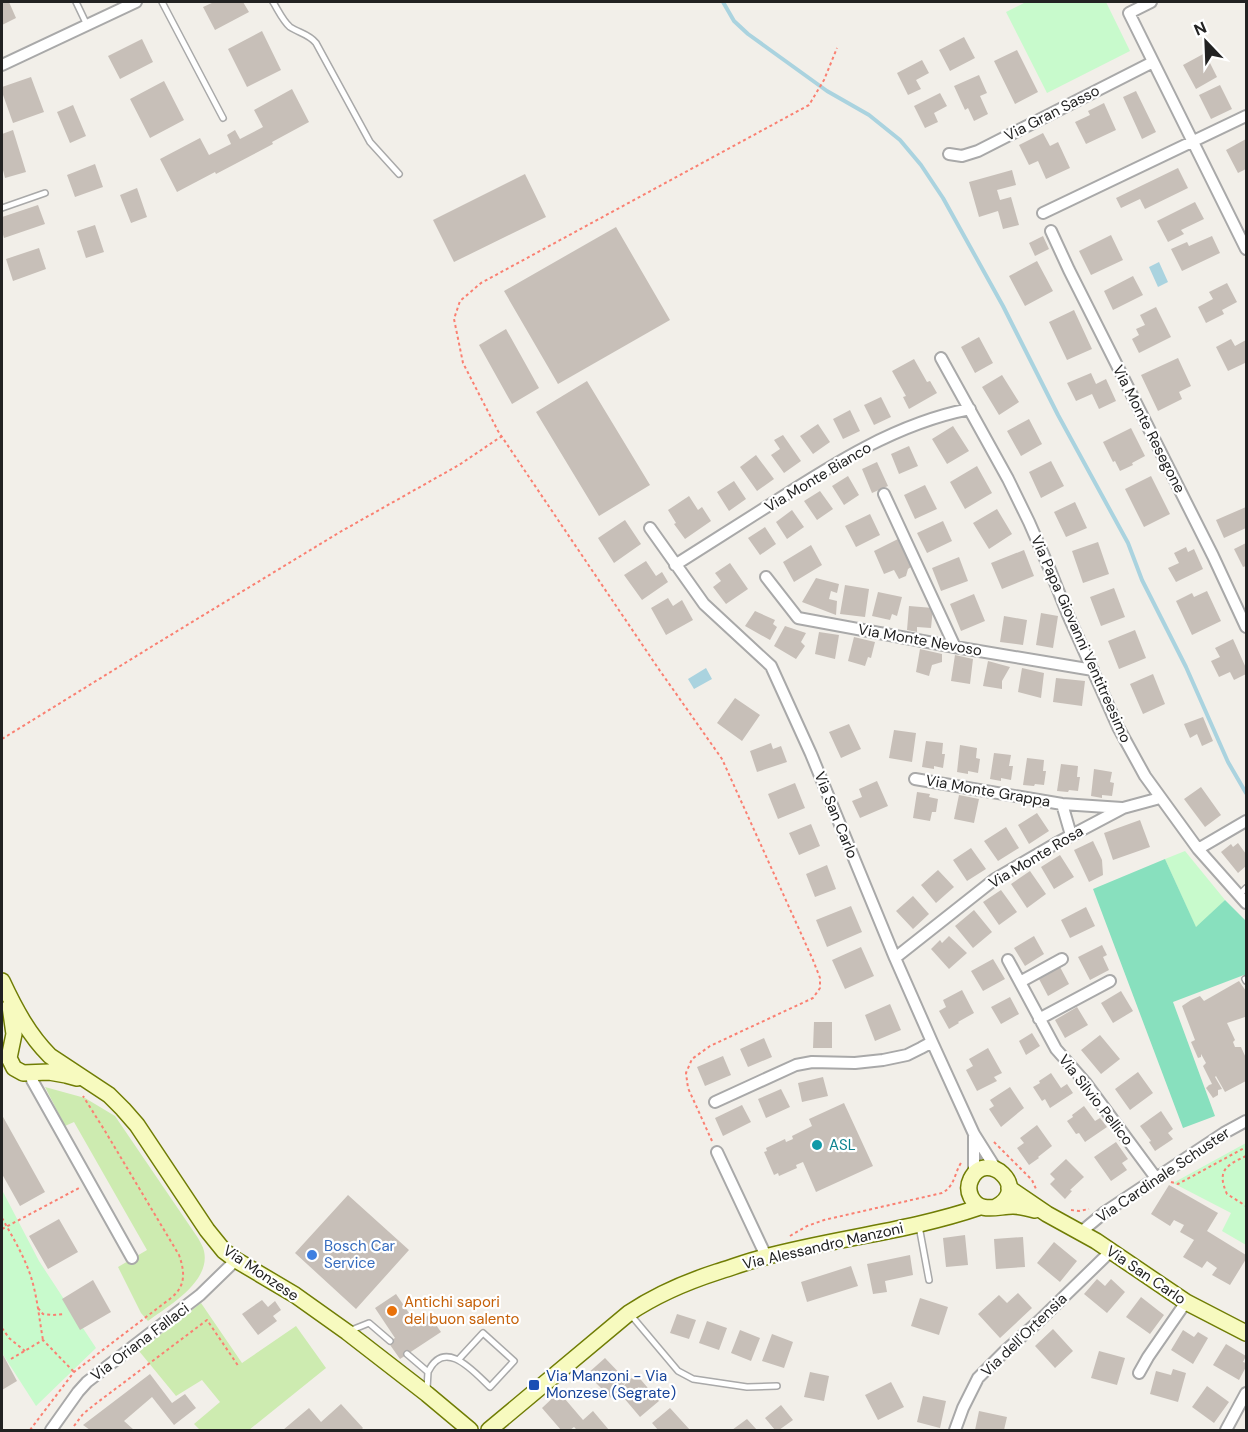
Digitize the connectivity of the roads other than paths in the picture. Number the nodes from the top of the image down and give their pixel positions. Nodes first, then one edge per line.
1 (76, 2) edge
2 (136, 2) edge
3 (162, 2) edge
4 (273, 2) edge
5 (1151, 2) edge
6 (87, 25) junction
7 (1153, 62) junction
8 (2, 65) edge
9 (1246, 116) edge
10 (223, 118) dead end
11 (1192, 142) junction
12 (949, 154) dead end
13 (399, 174) dead end
14 (45, 193) dead end
15 (2, 208) edge
16 (1043, 213) dead end
17 (1051, 231) dead end
18 (1246, 249) edge
19 (941, 358) dead end
20 (970, 409) junction
21 (884, 494) dead end
22 (650, 528) dead end
23 (675, 565) junction
24 (766, 577) dead end
25 (1246, 627) edge
26 (955, 647) junction
27 (1093, 670) junction
28 (915, 779) dead end
29 (1160, 798) junction
30 (1062, 804) junction
31 (1123, 808) junction
32 (1246, 821) edge
33 (1071, 836) junction
34 (1198, 849) junction
35 (1244, 895) edge
36 (895, 958) junction
37 (1062, 959) dead end
38 (1008, 960) dead end
39 (1110, 981) dead end
40 (1020, 982) junction
41 (5, 988) edge
42 (1039, 1019) junction
43 (932, 1042) junction
44 (40, 1045) junction
45 (11, 1049) junction
46 (32, 1073) junction
47 (82, 1086) junction
48 (715, 1102) dead end
49 (1246, 1121) edge
50 (974, 1134) junction
51 (717, 1152) road end
52 (996, 1169) junction
53 (974, 1174) junction
54 (1156, 1178) junction
55 (1009, 1188) junction
56 (975, 1201) junction
57 (996, 1207) junction
58 (1047, 1214) junction
59 (923, 1223) junction
60 (1081, 1232) junction
61 (1111, 1251) junction
62 (766, 1257) junction
63 (132, 1258) dead end
64 (236, 1260) junction
65 (929, 1280) dead end
66 (1186, 1302) junction
67 (629, 1313) junction
68 (347, 1332) junction
69 (1246, 1333) edge
70 (390, 1341) dead end
71 (407, 1354) dead end
72 (459, 1359) junction
73 (428, 1372) junction
74 (1139, 1373) dead end
75 (777, 1386) dead end
76 (1246, 1393) edge
77 (427, 1394) junction
78 (51, 1431) edge
79 (470, 1431) edge
80 (489, 1431) edge
81 (955, 1431) edge
82 (1226, 1431) edge

1 - 6 lane
2 - 6 street
3 - 10 lane
4 - 13 lane
5 - 7 street
6 - 8 street
7 - 11 street
7 - 12 street, Via Gran Sasso
9 - 11 street
11 - 16 street
11 - 18 street
14 - 15 lane
17 - 25 street, Via Monte Resegone
19 - 20 street, Via Papa Giovanni Ventitreesimo
20 - 23 street, Via Monte Bianco
20 - 27 street, Via Papa Giovanni Ventitreesimo
21 - 26 street
22 - 23 street, Via San Carlo
23 - 36 street, Via San Carlo
24 - 26 street, Via Monte Nevoso
26 - 27 street, Via Monte Nevoso
27 - 29 street, Via Papa Giovanni Ventitreesimo
28 - 30 street, Via Monte Grappa
29 - 31 street, Via Monte Rosa
29 - 34 street, Via Papa Giovanni Ventitreesimo
30 - 31 street, Via Monte Grappa
30 - 33 street, Via Monte Grappa
31 - 33 street, Via Monte Rosa
32 - 34 street
33 - 36 street, Via Monte Rosa
34 - 35 street, Via Papa Giovanni Ventitreesimo
36 - 43 street, Via San Carlo
37 - 40 street
38 - 40 street, Via Silvio Pellico
39 - 42 street
40 - 42 street, Via Silvio Pellico
41 - 44 street, Via Monzese
41 - 45 street, Via Monzese
42 - 54 street, Via Silvio Pellico
43 - 48 street
43 - 50 street, Via San Carlo
44 - 45 street
44 - 46 street
44 - 47 street, Via Monzese
45 - 46 street, Via Monzese
46 - 47 street, Via Monzese
46 - 63 street
47 - 64 street, Via Monzese
49 - 54 street, Via Cardinale Schuster
50 - 52 street, Via San Carlo
50 - 53 street, Via San Carlo
51 - 62 street
52 - 53 street
52 - 55 street
53 - 56 street
54 - 60 street, Via Cardinale Schuster
55 - 57 street
55 - 58 street, Via San Carlo
56 - 57 street
56 - 59 street, Via Alessandro Manzoni
57 - 58 street, Via San Carlo
58 - 60 street, Via San Carlo
59 - 62 street, Via Alessandro Manzoni
59 - 65 lane, Via Alessandro Manzoni
60 - 61 street, Via San Carlo
61 - 66 street, Via San Carlo
61 - 81 street, Via dell'Ortensia
62 - 67 street, Via Alessandro Manzoni
64 - 68 street, Via Monzese
64 - 78 street, Via Oriana Fallaci
66 - 69 street, Via San Carlo
66 - 74 street
67 - 75 lane
67 - 80 street, Via Alessandro Manzoni
68 - 70 lane
68 - 77 street, Via Monzese
71 - 73 lane
72 - 72 lane
72 - 73 lane
73 - 77 lane
76 - 82 street
77 - 79 street, Via Monzese

